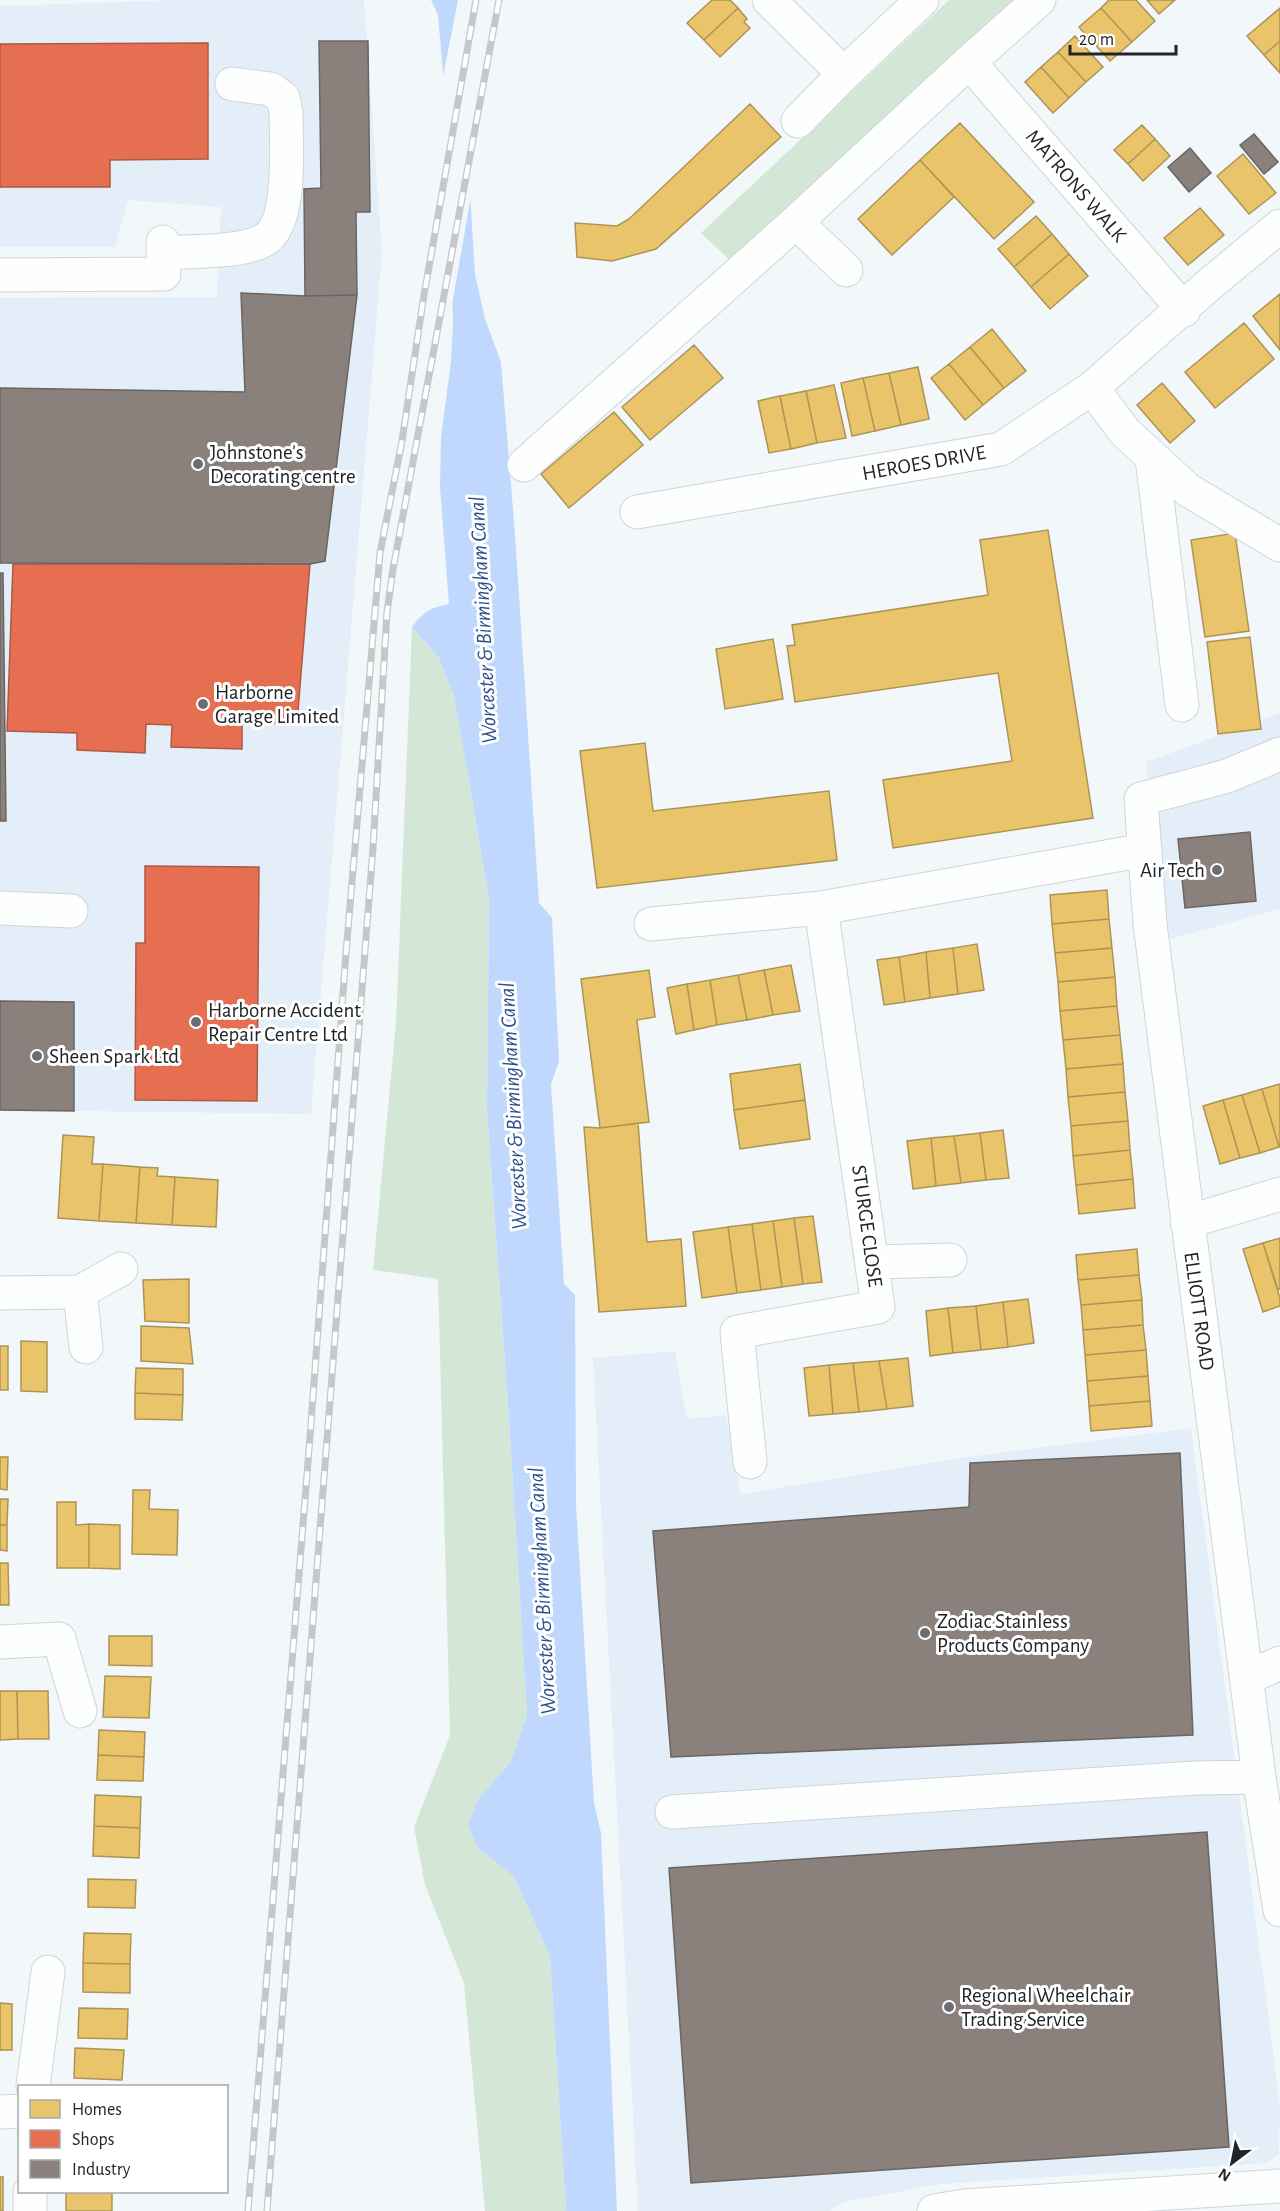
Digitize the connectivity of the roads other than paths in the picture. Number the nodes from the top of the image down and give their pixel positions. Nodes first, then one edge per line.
1 (769, 0) edge
2 (922, 0) edge
3 (1039, 0) edge
4 (969, 62) junction
5 (844, 74) junction
6 (232, 84) dead end
7 (798, 120) dead end
8 (796, 222) junction
9 (1280, 226) edge
10 (846, 270) dead end
11 (0, 275) edge
12 (1184, 309) junction
13 (1092, 388) junction
14 (1152, 458) junction
15 (524, 465) dead end
16 (637, 512) dead end
17 (1280, 545) edge
18 (1182, 705) dead end
19 (1280, 754) edge
20 (1145, 850) junction
21 (0, 908) edge
22 (821, 909) junction
23 (71, 911) dead end
24 (651, 924) dead end
25 (1280, 1194) edge
26 (1187, 1222) junction
27 (950, 1260) dead end
28 (873, 1262) junction
29 (121, 1269) dead end
30 (80, 1292) junction
31 (0, 1293) edge
32 (86, 1347) dead end
33 (750, 1462) dead end
34 (0, 1642) edge
35 (1280, 1663) edge
36 (1247, 1678) junction
37 (80, 1711) dead end
38 (1258, 1777) junction
39 (672, 1812) dead end
40 (1280, 1910) edge
41 (48, 1972) dead end
42 (33, 2085) edge
43 (18, 2111) edge
44 (0, 2112) edge
45 (1280, 2186) edge
46 (30, 2193) edge
47 (954, 2209) edge
48 (30, 2211) edge

1 - 5 street
2 - 5 street
3 - 4 street
4 - 8 street
4 - 12 street, MATRONS WALK
5 - 7 street
6 - 11 street
8 - 10 street
8 - 15 street
9 - 12 street, HEROES DRIVE
12 - 13 street, HEROES DRIVE
13 - 14 street
13 - 16 street, HEROES DRIVE
14 - 17 street
14 - 18 street
19 - 20 street, ELLIOTT ROAD
20 - 22 street
20 - 26 street, ELLIOTT ROAD
21 - 23 street
22 - 24 street
22 - 28 street, STURGE CLOSE
25 - 26 street
26 - 36 street, ELLIOTT ROAD
27 - 28 street
28 - 33 street, STURGE CLOSE
29 - 30 street
30 - 31 street
30 - 32 street
34 - 37 street
35 - 36 street
36 - 38 street, ELLIOTT ROAD
38 - 39 street
38 - 40 street, ELLIOTT ROAD
41 - 42 street
43 - 44 street
45 - 47 street
46 - 48 street

